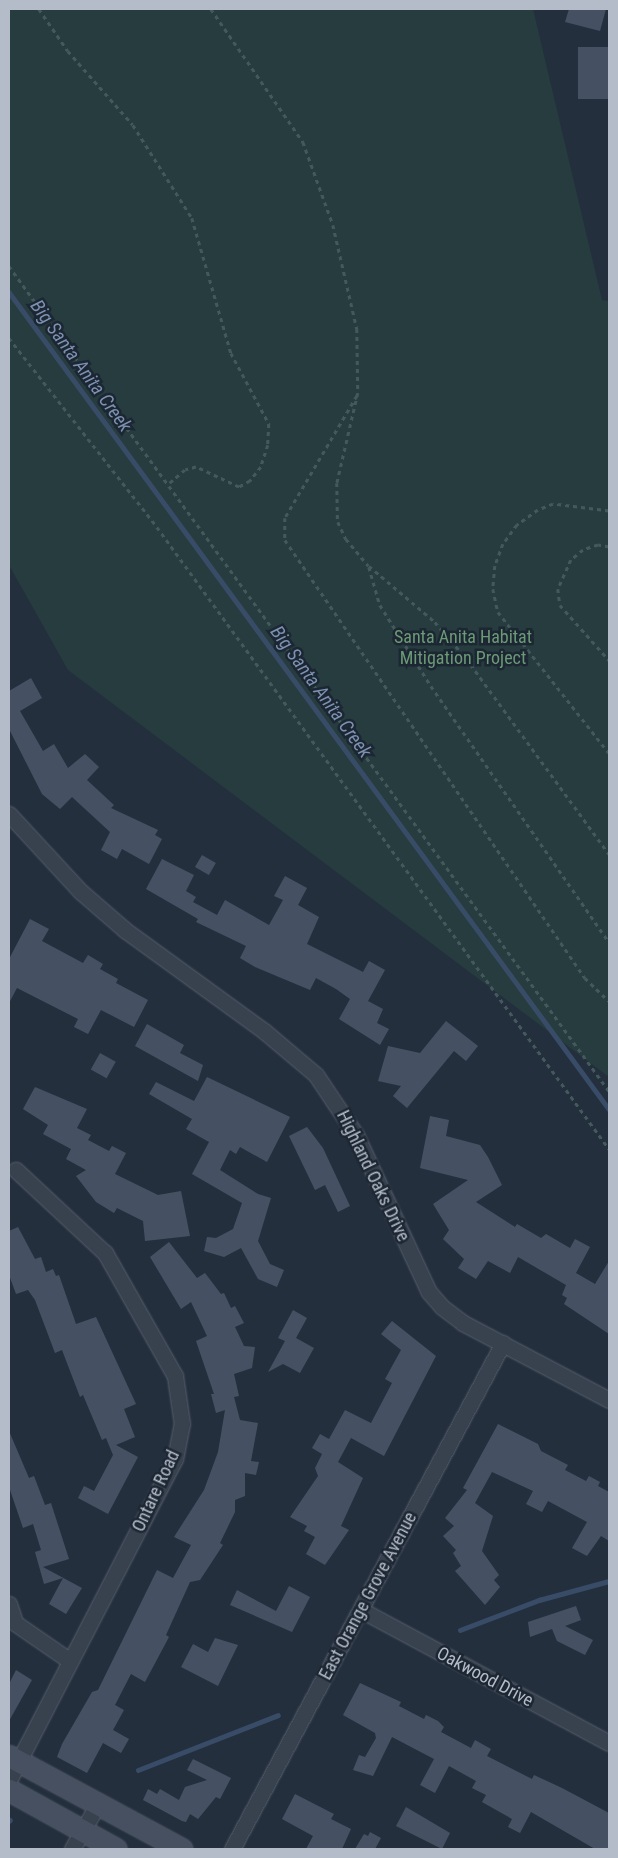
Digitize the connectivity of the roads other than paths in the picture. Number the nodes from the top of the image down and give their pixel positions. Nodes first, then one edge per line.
1 (9, 814) edge
2 (16, 1170) dead end
3 (503, 1343) junction
4 (609, 1400) edge
5 (9, 1604) edge
6 (361, 1610) junction
7 (70, 1661) junction
8 (609, 1743) edge
9 (14, 1759) edge
10 (9, 1780) edge
11 (9, 1790) edge
12 (98, 1804) junction
13 (82, 1831) junction
14 (72, 1849) edge
15 (116, 1849) edge
16 (182, 1849) edge
17 (232, 1849) edge

1 - 3 street, Highland Oaks Drive
2 - 7 street, Ontare Road
3 - 4 street, Highland Oaks Drive
3 - 6 street, East Orange Grove Avenue
5 - 7 street
6 - 8 street, Oakwood Drive
6 - 17 street, East Orange Grove Avenue
7 - 9 street, Ontare Road
9 - 10 street, Ontare Road
9 - 12 street
11 - 13 street
12 - 13 street
12 - 16 street
13 - 14 street
13 - 15 street

